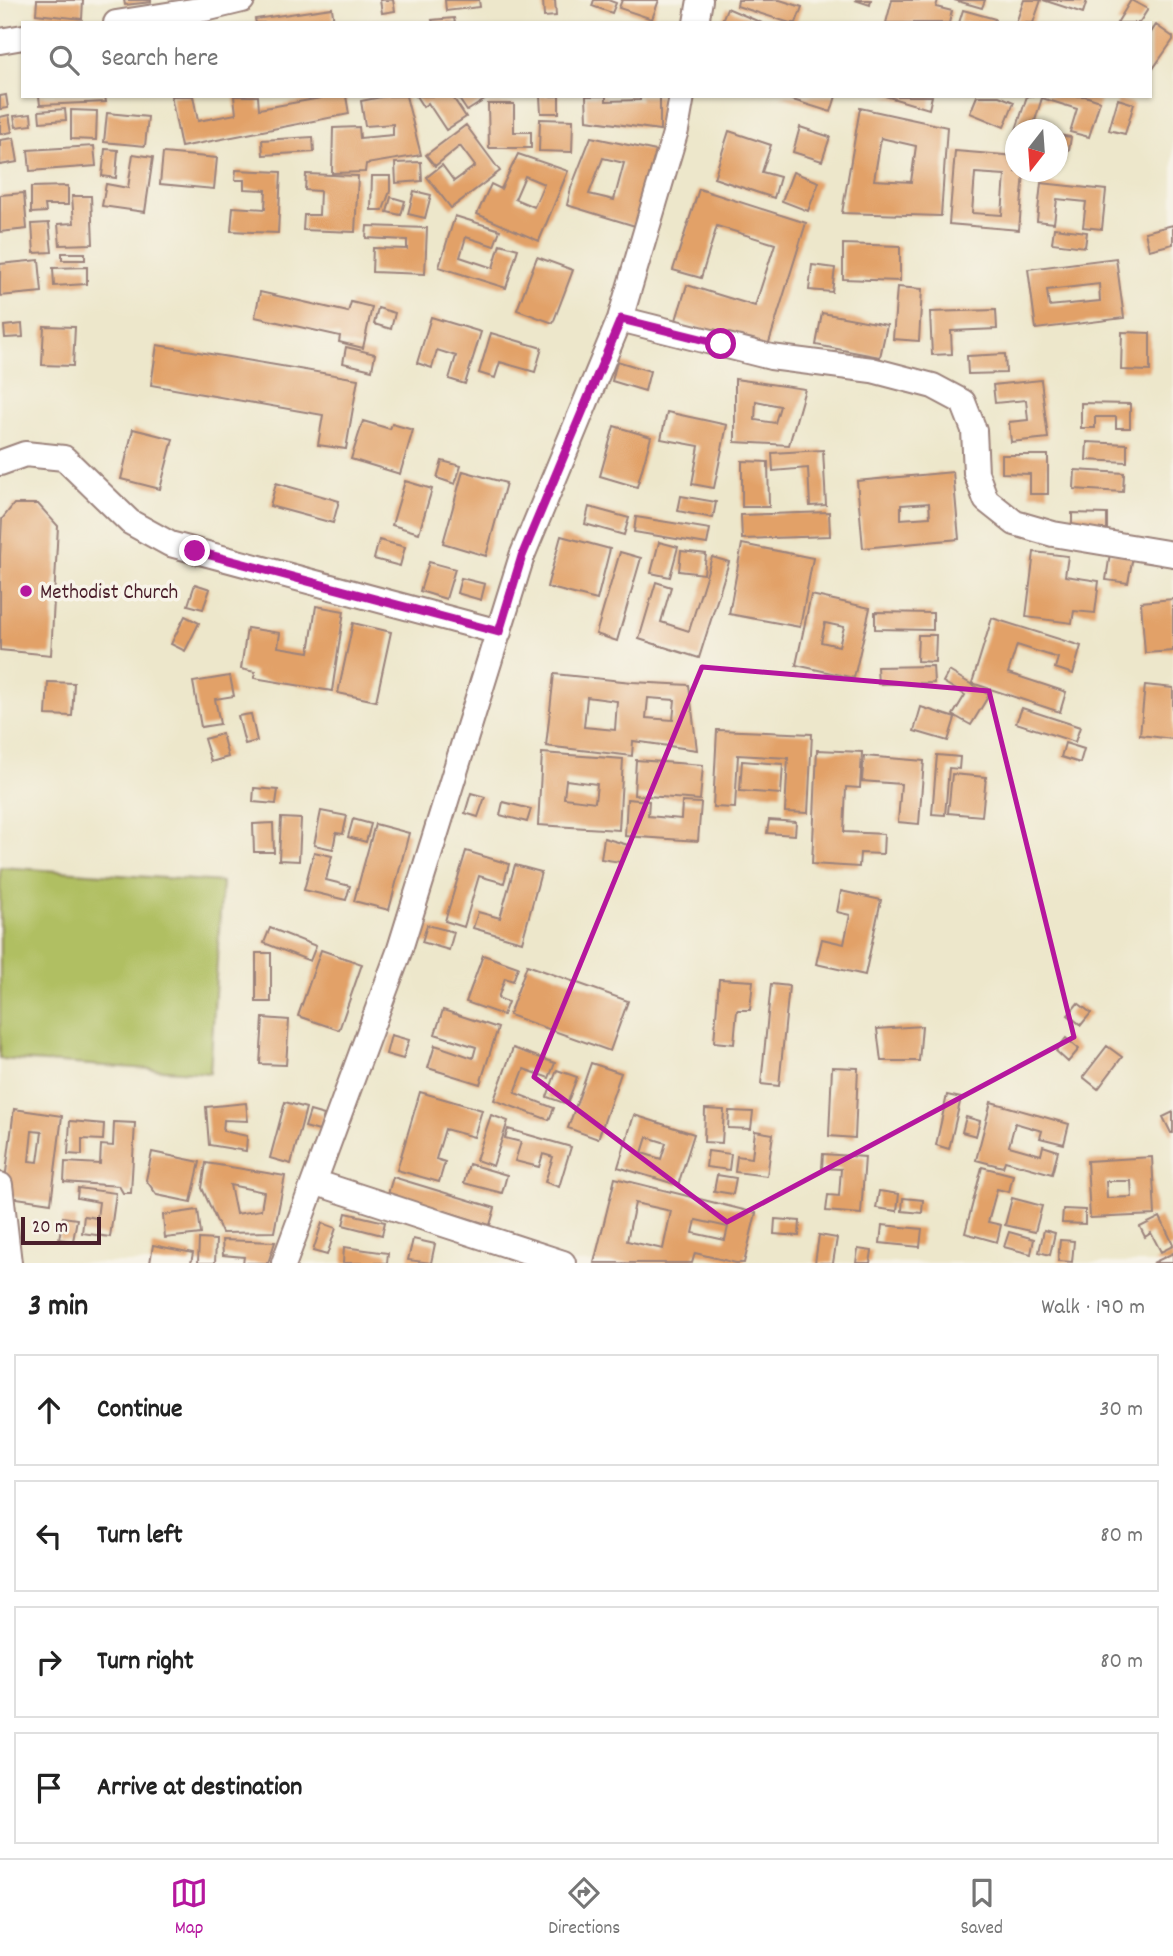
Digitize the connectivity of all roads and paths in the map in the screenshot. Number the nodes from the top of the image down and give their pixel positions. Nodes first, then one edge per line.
1 (242, 0) edge
2 (700, 0) edge
3 (129, 21) edge
4 (696, 21) edge
5 (21, 37) edge
6 (0, 41) edge
7 (682, 98) edge
8 (621, 319) junction
9 (0, 463) edge
10 (1173, 554) edge
11 (499, 632) junction
12 (314, 1182) junction
13 (0, 1185) edge
14 (9, 1263) edge
15 (284, 1263) edge
16 (564, 1263) edge

1 - 3 street
2 - 4 street
5 - 6 street
7 - 8 street
8 - 10 street
8 - 11 street
9 - 11 street
11 - 12 street
12 - 15 street
12 - 16 street
13 - 14 street

